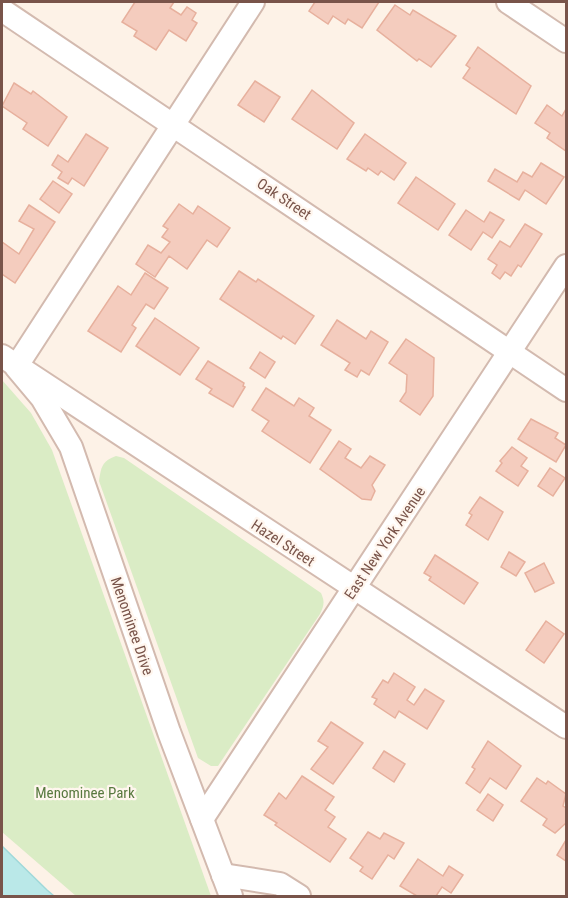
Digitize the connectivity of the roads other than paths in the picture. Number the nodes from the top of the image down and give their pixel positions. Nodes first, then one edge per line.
1 (253, 2) edge
2 (508, 2) edge
3 (2, 10) edge
4 (567, 41) edge
5 (172, 124) junction
6 (567, 266) edge
7 (509, 352) junction
8 (9, 362) edge
9 (567, 390) edge
10 (354, 590) junction
11 (567, 727) edge
12 (202, 819) junction
13 (224, 875) junction
14 (231, 897) edge
15 (299, 897) edge

1 - 5 street
2 - 4 street
3 - 5 street, Oak Street
5 - 7 street, Oak Street
5 - 8 street
6 - 7 street, East New York Avenue
7 - 9 street, Oak Street
7 - 10 street, East New York Avenue
8 - 10 street, Hazel Street
8 - 12 street, Menominee Drive
10 - 11 street, Hazel Street
10 - 12 street, East New York Avenue
12 - 13 street, Menominee Drive
13 - 14 street, Menominee Drive
13 - 15 street

